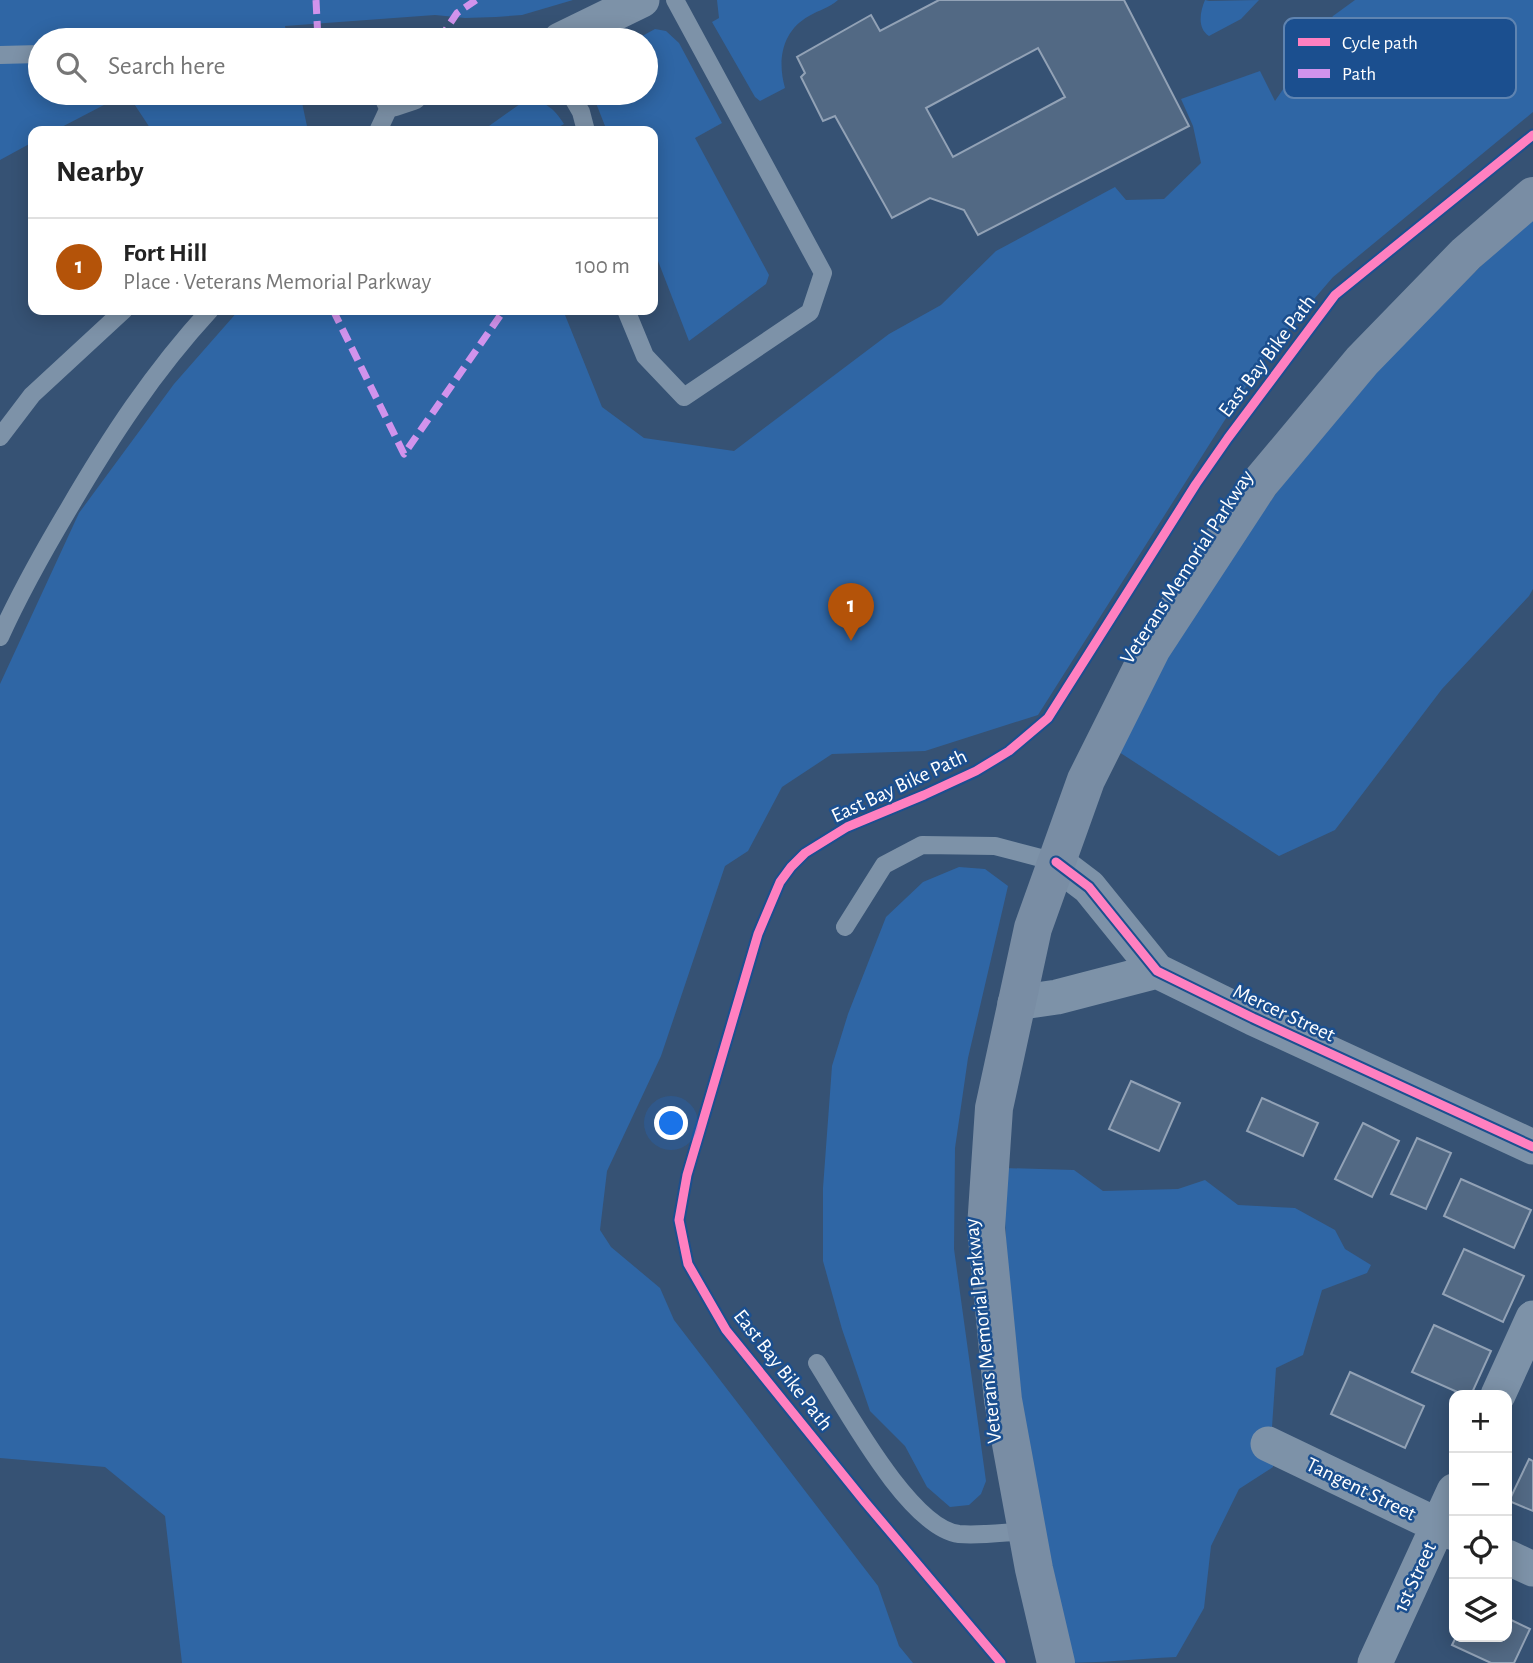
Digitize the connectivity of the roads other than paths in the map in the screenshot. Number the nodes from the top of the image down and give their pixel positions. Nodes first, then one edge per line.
1 (642, 0) edge
2 (675, 0) edge
3 (585, 28) edge
4 (28, 54) edge
5 (0, 55) edge
6 (391, 105) edge
7 (577, 105) edge
8 (380, 126) edge
9 (585, 126) edge
10 (1533, 197) edge
11 (119, 315) edge
12 (205, 315) edge
13 (628, 315) edge
14 (0, 437) edge
15 (0, 638) edge
16 (1056, 862) junction
17 (845, 927) dead end
18 (1157, 971) junction
19 (1015, 1003) junction
20 (1533, 1147) edge
21 (1533, 1318) edge
22 (817, 1363) dead end
23 (1500, 1390) edge
24 (1268, 1444) dead end
25 (1446, 1530) edge
26 (1028, 1531) junction
27 (1512, 1559) edge
28 (1533, 1569) edge
29 (1056, 1663) edge
30 (1375, 1663) edge

1 - 3 street
2 - 13 lane
4 - 5 lane
6 - 8 lane
7 - 9 lane
10 - 16 main road, Veterans Memorial Parkway
11 - 14 lane
12 - 15 lane
16 - 17 lane
16 - 18 street, Mercer Street
16 - 19 main road, Veterans Memorial Parkway
18 - 19 street
18 - 20 street, Mercer Street
19 - 26 main road, Veterans Memorial Parkway
21 - 23 street
22 - 26 lane
24 - 25 street, Tangent Street
25 - 30 street, 1st Street
26 - 29 main road, Veterans Memorial Parkway
27 - 28 street

